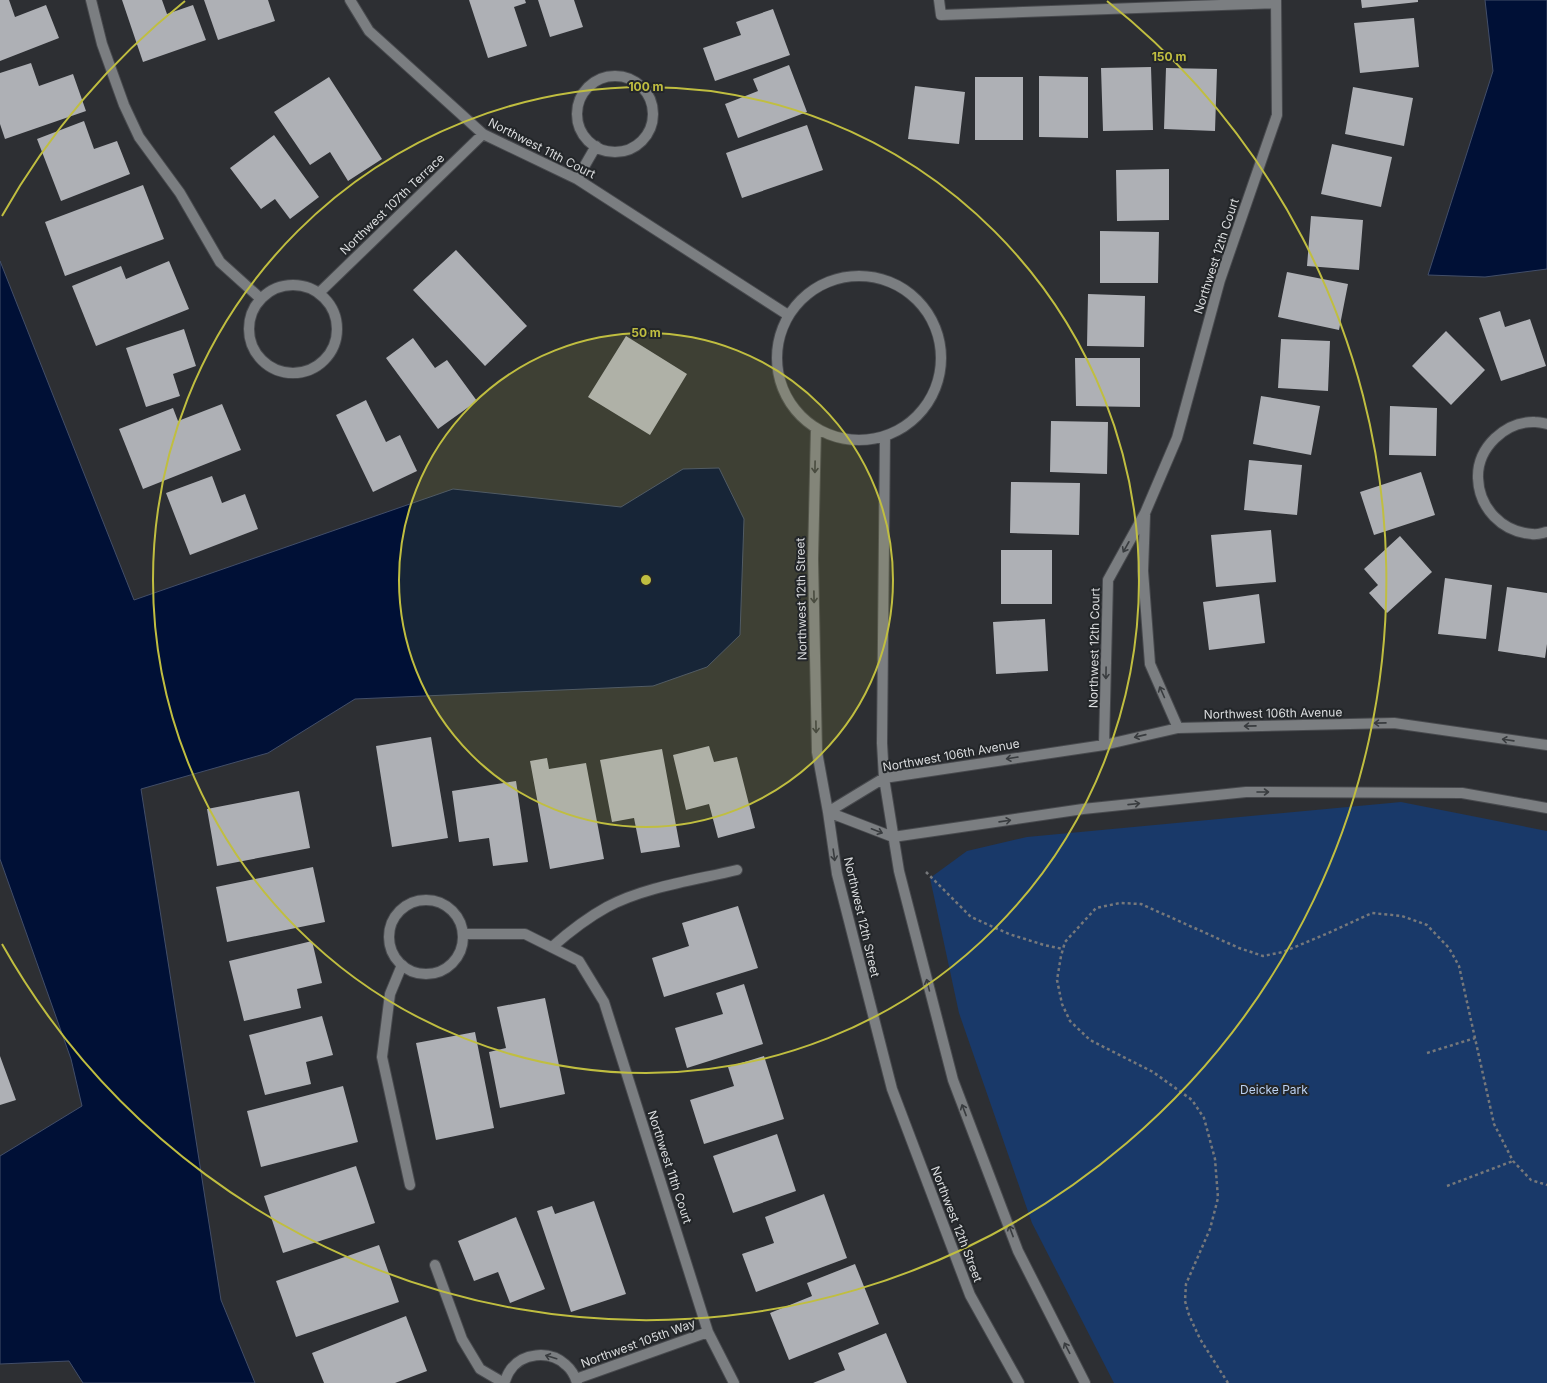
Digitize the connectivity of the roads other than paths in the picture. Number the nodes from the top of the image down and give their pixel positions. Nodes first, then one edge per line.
1 (91, 0) edge
2 (350, 0) edge
3 (940, 0) edge
4 (1276, 2) edge
5 (483, 134) junction
6 (596, 146) junction
7 (578, 179) junction
8 (320, 292) junction
9 (260, 298) junction
10 (788, 315) junction
11 (1547, 424) edge
12 (816, 428) junction
13 (885, 436) junction
14 (1145, 513) junction
15 (1547, 532) edge
16 (1178, 728) junction
17 (1104, 745) junction
18 (1547, 745) edge
19 (884, 778) junction
20 (1547, 808) edge
21 (828, 812) junction
22 (893, 837) junction
23 (737, 870) dead end
24 (464, 934) junction
25 (552, 947) junction
26 (402, 965) junction
27 (410, 1185) dead end
28 (435, 1265) dead end
29 (708, 1332) junction
30 (576, 1381) edge
31 (504, 1383) edge
32 (734, 1383) edge
33 (1019, 1383) edge
34 (1085, 1383) edge

1 - 9 street
2 - 5 street, Northwest 11th Court
3 - 4 street
4 - 14 street, Northwest 12th Court
5 - 7 street, Northwest 11th Court
5 - 8 street, Northwest 107th Terrace
6 - 6 street
6 - 7 street
7 - 10 street, Northwest 11th Court
8 - 9 street
8 - 9 street
10 - 12 street
10 - 13 street
11 - 15 street
12 - 13 street
12 -> 21 street, Northwest 12th Street
13 - 19 street
16 -> 14 street, Northwest 12th Court
14 -> 17 street, Northwest 12th Court
16 -> 17 street, Northwest 106th Avenue
18 -> 16 street, Northwest 106th Avenue
17 -> 19 street, Northwest 106th Avenue
19 - 21 street, Northwest 106th Avenue
19 - 22 street
22 -> 20 street
21 -> 22 street
21 -> 33 street, Northwest 12th Street
34 -> 22 street
23 - 25 street
24 - 25 street
24 - 26 street
24 - 26 street
25 - 29 street, Northwest 11th Court
26 - 27 street
28 - 31 street
29 - 30 street, Northwest 105th Way
29 - 32 street, Northwest 11th Court
30 -> 31 street

